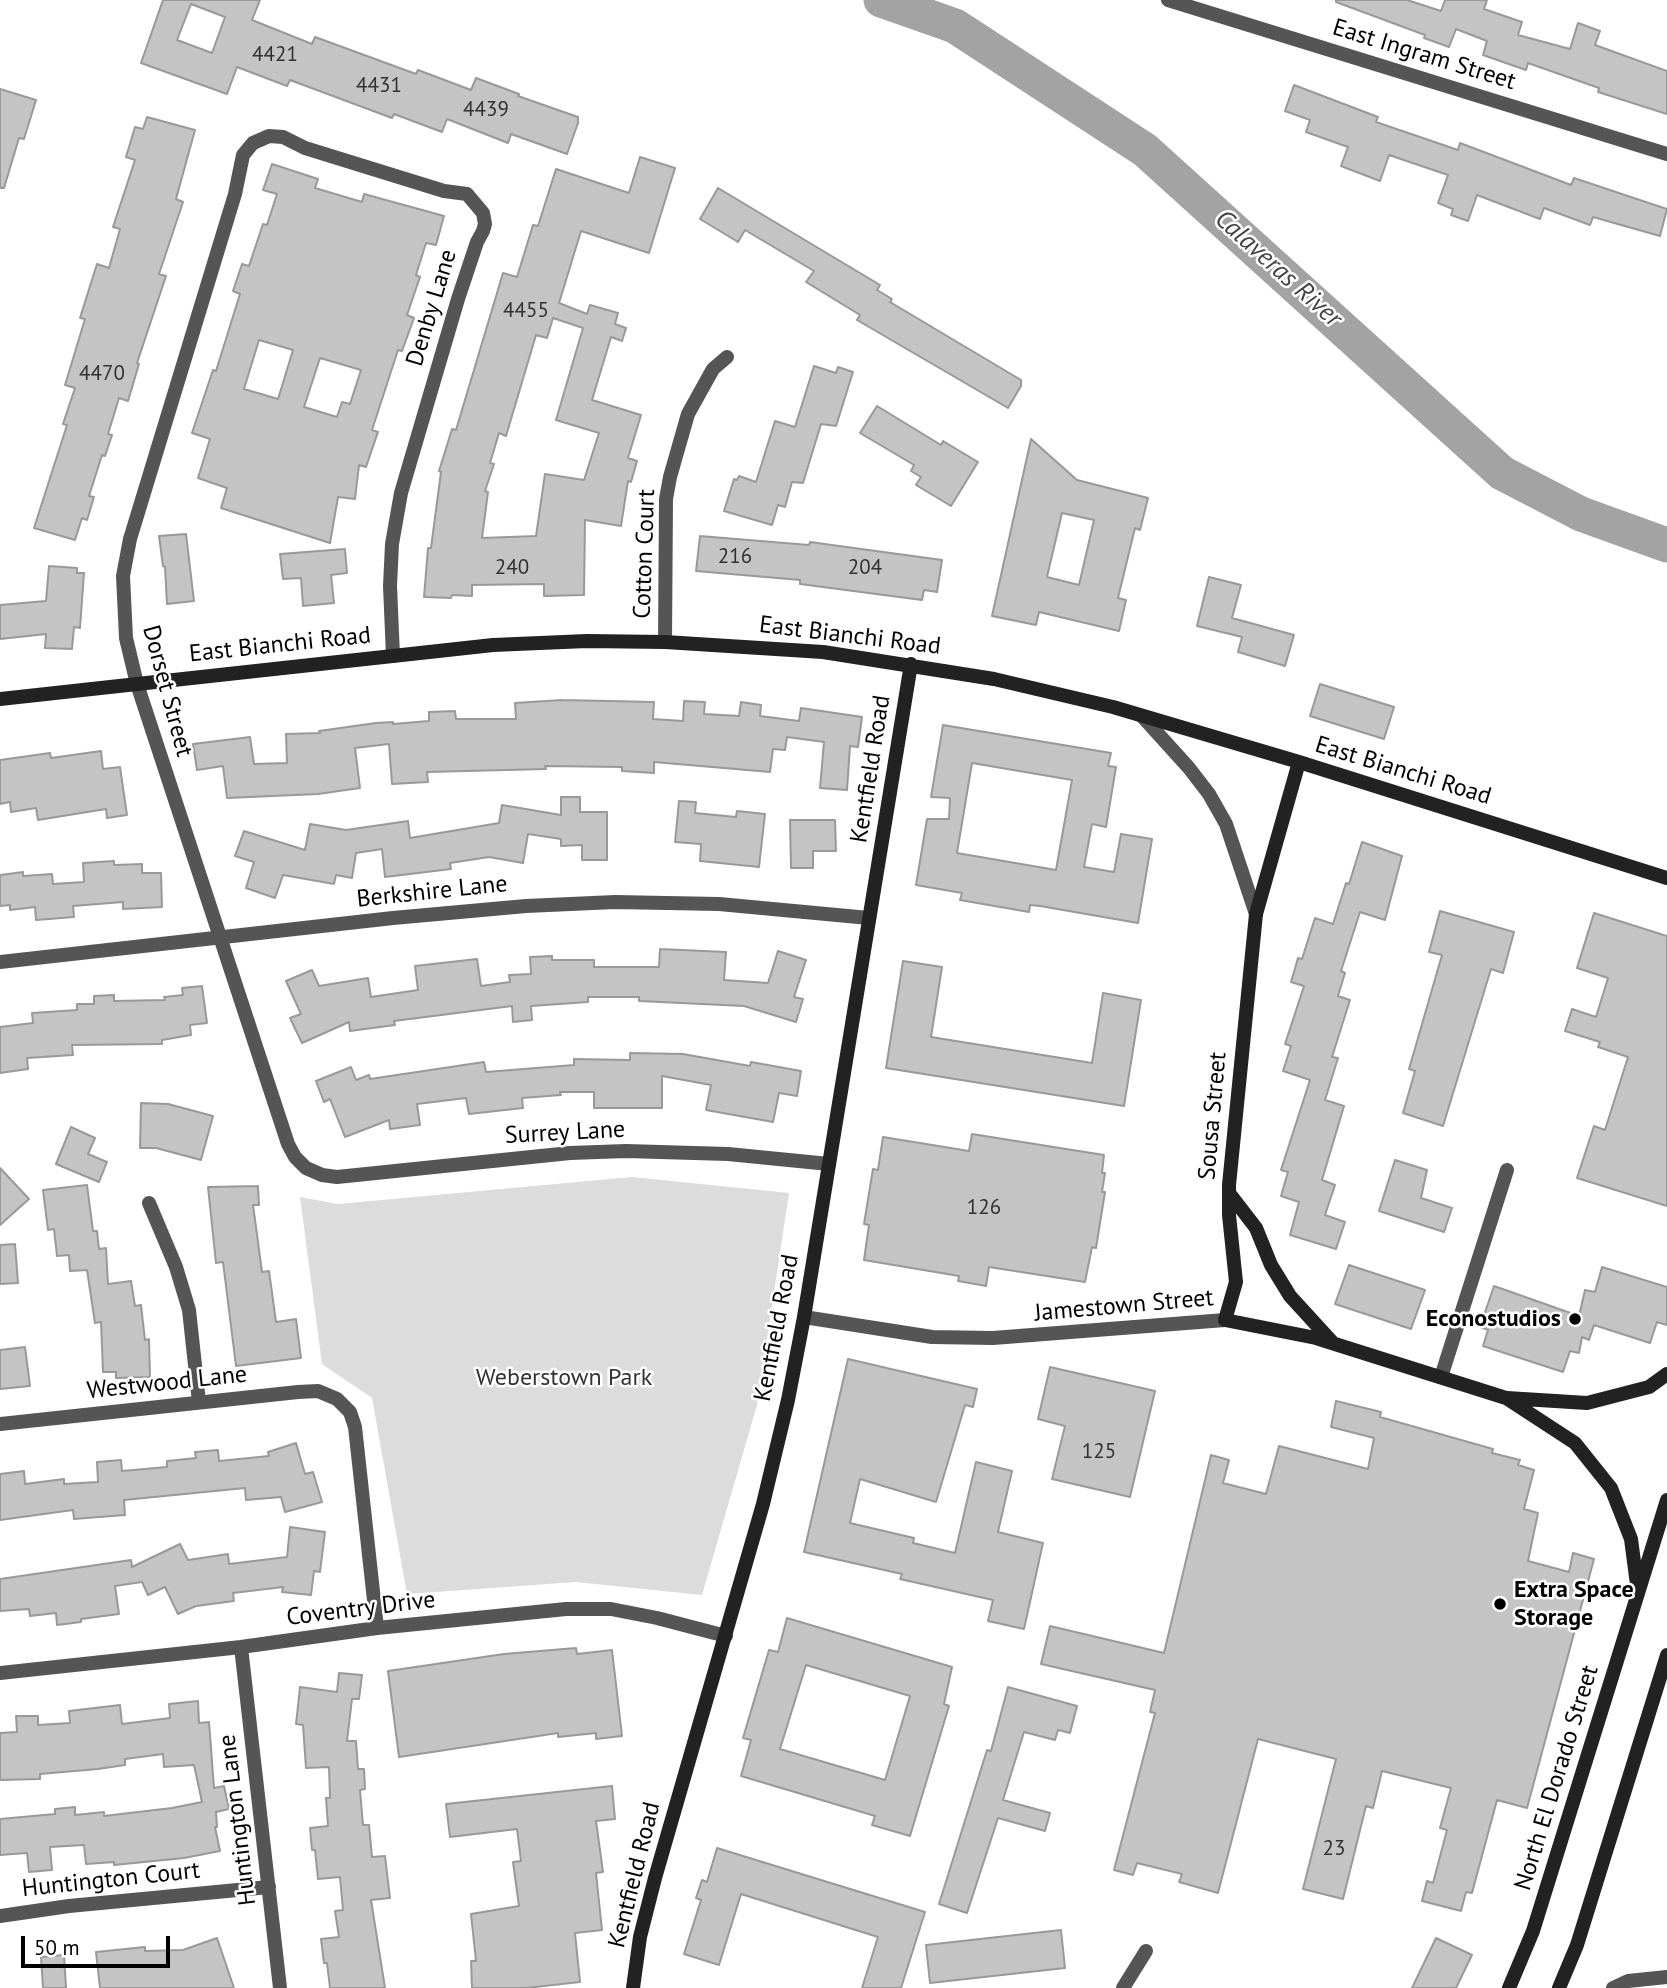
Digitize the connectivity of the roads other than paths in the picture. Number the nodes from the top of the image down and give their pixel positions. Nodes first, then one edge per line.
1 (1168, 0) edge
2 (258, 139) joint
3 (1667, 154) edge
4 (727, 356) dead end
5 (665, 642) junction
6 (393, 656) junction
7 (911, 664) junction
8 (137, 684) junction
9 (0, 699) edge
10 (1142, 716) junction
11 (1299, 762) junction
12 (1667, 877) edge
13 (1256, 914) junction
14 (869, 918) junction
15 (221, 938) junction
16 (0, 962) edge
17 (829, 1164) junction
18 (306, 1168) joint
19 (1507, 1170) dead end
20 (1229, 1193) junction
21 (149, 1203) dead end
22 (804, 1317) junction
23 (1225, 1320) junction
24 (1334, 1344) junction
25 (1667, 1374) edge
26 (1441, 1377) junction
27 (1506, 1398) junction
28 (200, 1402) junction
29 (0, 1424) edge
30 (1667, 1500) edge
31 (1638, 1592) junction
32 (377, 1629) junction
33 (726, 1636) junction
34 (242, 1647) junction
35 (1667, 1656) edge
36 (0, 1673) edge
37 (269, 1886) junction
38 (0, 1916) edge
39 (1146, 1951) dead end
40 (1667, 1976) edge
41 (280, 1988) edge
42 (633, 1988) edge
43 (1123, 1988) edge
44 (1509, 1988) edge
45 (1559, 1988) edge
46 (1613, 1988) edge

1 - 3 street, East Ingram Street
2 - 6 street, Denby Lane
2 - 8 street, Dorset Street
4 - 5 street, Cotton Court
5 - 6 street, East Bianchi Road
5 - 7 street, East Bianchi Road
6 - 8 street, East Bianchi Road
7 - 10 street, East Bianchi Road
7 - 14 street, Kentfield Road
8 - 9 street, East Bianchi Road
8 - 15 street, Dorset Street
10 - 11 street, East Bianchi Road
10 - 13 street, Sousa Street
11 - 12 street, East Bianchi Road
11 - 13 street, Sousa Street
13 - 20 street, Sousa Street
14 - 15 street, Berkshire Lane
14 - 17 street, Kentfield Road
15 - 16 street, Berkshire Lane
15 - 18 street, Dorset Street
17 - 18 street, Surrey Lane
17 - 22 street, Kentfield Road
19 - 26 street
20 - 23 street, Sousa Street
20 - 24 street
21 - 28 street
22 - 23 street, Jamestown Street
22 - 33 street, Kentfield Road
23 - 24 street, Jamestown Street
24 - 26 street, Jamestown Street
25 - 27 street
26 - 27 street, Jamestown Street
27 - 31 street
28 - 29 street, Westwood Lane
28 - 32 street, Westwood Lane
30 - 31 street, North El Dorado Street
31 - 44 street, North El Dorado Street
32 - 33 street, Coventry Drive
32 - 34 street, Coventry Drive
33 - 42 street, Kentfield Road
34 - 36 street, Coventry Drive
34 - 37 street, Huntington Lane
35 - 45 street
37 - 38 street, Huntington Court
37 - 41 street, Huntington Lane
39 - 43 street
40 - 46 street

